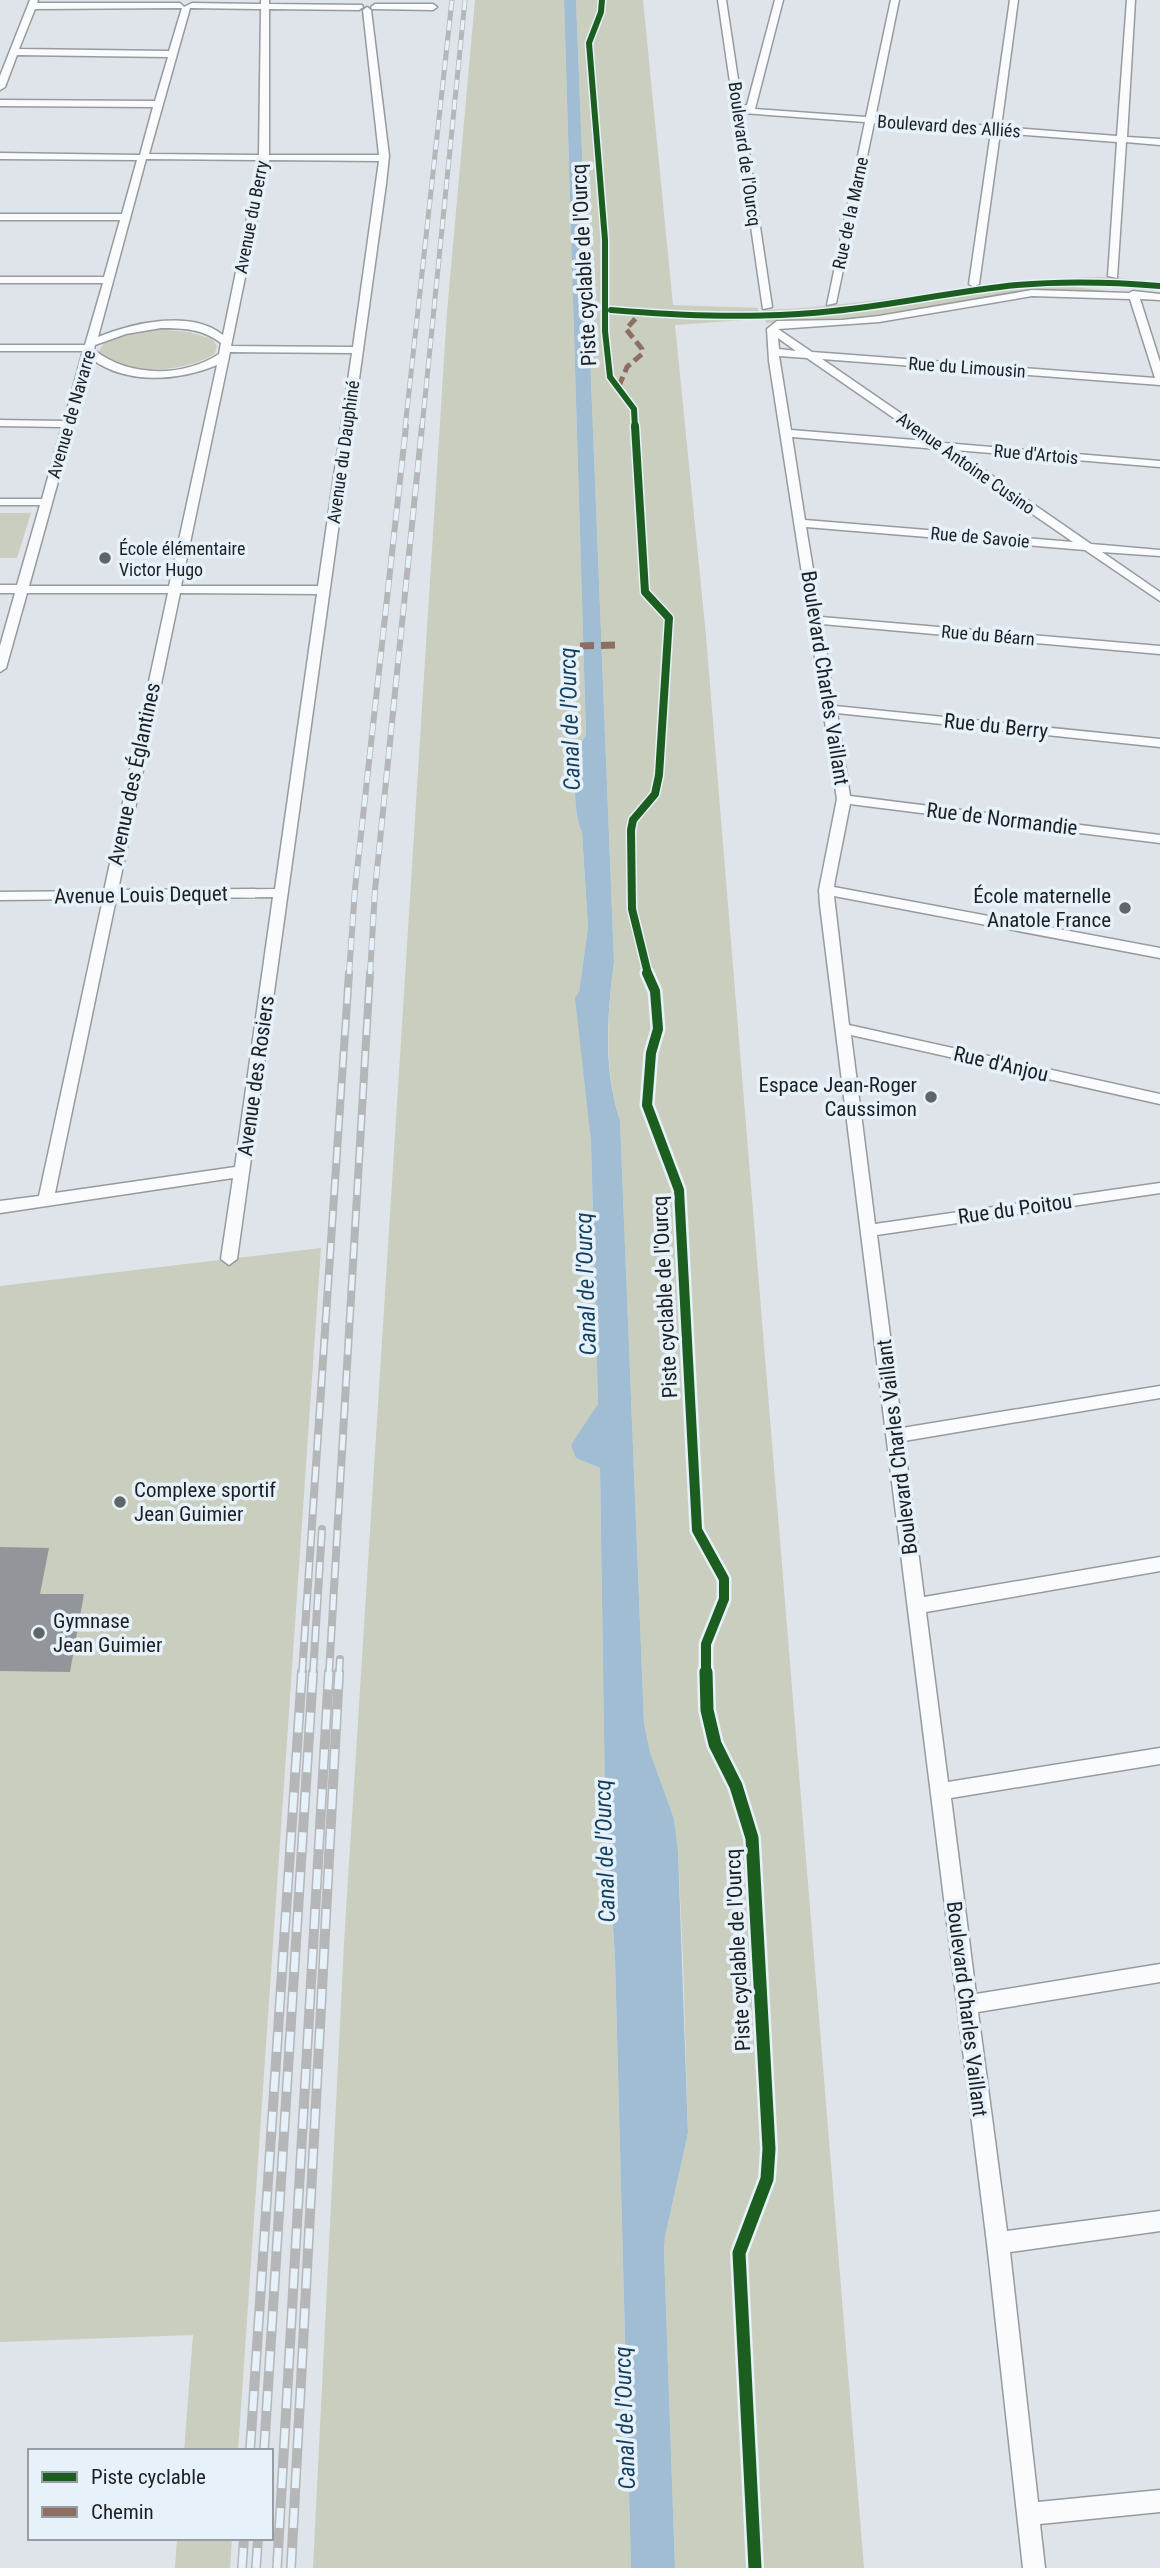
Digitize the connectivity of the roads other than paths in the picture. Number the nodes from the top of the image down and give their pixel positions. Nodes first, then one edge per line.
1 (722, 0) edge
2 (779, 0) edge
3 (895, 0) edge
4 (1014, 0) edge
5 (1130, 0) edge
6 (33, 3) edge
7 (112, 3) edge
8 (265, 3) edge
9 (186, 5) edge
10 (367, 6) edge
11 (433, 7) dead end
12 (13, 52) junction
13 (173, 54) junction
14 (734, 82) junction
15 (755, 82) junction
16 (0, 87) edge
17 (0, 103) edge
18 (159, 104) junction
19 (738, 110) junction
20 (870, 120) junction
21 (995, 129) junction
22 (1122, 139) junction
23 (1160, 142) edge
24 (0, 156) edge
25 (143, 157) junction
26 (264, 158) junction
27 (384, 159) junction
28 (0, 217) edge
29 (125, 217) junction
30 (1113, 276) dead end
31 (0, 280) edge
32 (108, 280) junction
33 (974, 284) dead end
34 (1133, 294) junction
35 (1160, 297) edge
36 (831, 303) dead end
37 (767, 307) dead end
38 (772, 329) junction
39 (0, 348) edge
40 (91, 348) junction
41 (226, 349) junction
42 (357, 350) junction
43 (773, 352) junction
44 (810, 355) junction
45 (1160, 380) edge
46 (0, 424) edge
47 (69, 424) junction
48 (787, 433) junction
49 (941, 446) junction
50 (1160, 464) edge
51 (0, 502) edge
52 (46, 502) junction
53 (800, 523) junction
54 (1086, 546) junction
55 (1160, 553) edge
56 (0, 589) edge
57 (22, 589) junction
58 (174, 589) junction
59 (324, 590) junction
60 (1160, 597) edge
61 (817, 620) junction
62 (1160, 650) edge
63 (0, 668) edge
64 (832, 709) junction
65 (1160, 743) edge
66 (844, 799) junction
67 (1160, 839) edge
68 (827, 890) junction
69 (282, 893) junction
70 (0, 896) edge
71 (108, 896) junction
72 (1160, 953) edge
73 (842, 1028) junction
74 (1160, 1099) edge
75 (242, 1171) junction
76 (1160, 1188) edge
77 (46, 1200) junction
78 (0, 1207) edge
79 (870, 1230) junction
80 (229, 1259) dead end
81 (1160, 1392) edge
82 (896, 1436) junction
83 (1160, 1564) edge
84 (916, 1606) junction
85 (1160, 1756) edge
86 (940, 1792) junction
87 (1160, 1973) edge
88 (966, 2005) junction
89 (1160, 2221) edge
90 (998, 2244) junction
91 (1160, 2501) edge
92 (1028, 2514) junction
93 (1034, 2568) edge

1 - 14 street, Boulevard de l'Ourcq
2 - 15 street
3 - 20 street, Rue de la Marne
4 - 21 street
5 - 22 street
6 - 7 street
6 - 12 street
7 - 9 street
8 - 9 street
8 - 10 street
8 - 26 street, Avenue du Berry
9 - 13 street, Avenue de Navarre
10 - 11 street
10 - 27 street, Avenue du Dauphiné
12 - 13 street
12 - 16 street
13 - 18 street, Avenue de Navarre
14 - 15 street
14 - 19 street, Boulevard de l'Ourcq
15 - 19 street
17 - 18 street
18 - 25 street, Avenue de Navarre
19 - 20 street, Boulevard des Alliés
19 - 37 street, Boulevard de l'Ourcq
20 - 21 street, Boulevard des Alliés
20 - 36 street, Rue de la Marne
21 - 22 street, Boulevard des Alliés
21 - 33 street
22 - 23 street, Boulevard des Alliés
22 - 30 street
24 - 25 street
25 - 26 street
25 - 29 street, Avenue de Navarre
26 - 27 street
26 - 41 street, Avenue du Berry
27 - 42 street, Avenue du Dauphiné
28 - 29 street
29 - 32 street, Avenue de Navarre
31 - 32 street
32 - 40 street, Avenue de Navarre
34 - 35 street
34 - 38 street
34 - 45 street
38 - 43 street, Boulevard Charles Vaillant
38 - 44 street, Avenue Antoine Cusino
39 - 40 street
40 - 41 street
40 - 41 street
40 - 47 street, Avenue de Navarre
41 - 42 street
41 - 58 street, Avenue des Églantines
42 - 59 street, Avenue du Dauphiné
43 - 44 street, Rue du Limousin
43 - 48 street, Boulevard Charles Vaillant
44 - 45 street, Rue du Limousin
44 - 49 street, Avenue Antoine Cusino
46 - 47 street
47 - 52 street, Avenue de Navarre
48 - 49 street, Rue d'Artois
48 - 53 street, Boulevard Charles Vaillant
49 - 50 street, Rue d'Artois
49 - 54 street, Avenue Antoine Cusino
51 - 52 street
52 - 57 street, Avenue de Navarre
53 - 54 street, Rue de Savoie
53 - 61 street, Boulevard Charles Vaillant
54 - 55 street, Rue de Savoie
54 - 60 street, Avenue Antoine Cusino
56 - 57 street
57 - 58 street
57 - 63 street, Avenue de Navarre
58 - 59 street
58 - 71 street, Avenue des Églantines
59 - 69 street, Avenue du Dauphiné
61 - 62 street, Rue du Béarn
61 - 64 street, Boulevard Charles Vaillant
64 - 65 street, Rue du Berry
64 - 66 street, Boulevard Charles Vaillant
66 - 67 street, Rue de Normandie
66 - 68 street, Boulevard Charles Vaillant
68 - 72 street
68 - 73 street, Boulevard Charles Vaillant
69 - 71 street, Avenue Louis Dequet
69 - 75 street, Avenue des Rosiers
70 - 71 street, Avenue Louis Dequet
71 - 77 street, Avenue des Églantines
73 - 74 street, Rue d'Anjou
73 - 79 street, Boulevard Charles Vaillant
75 - 77 street
75 - 80 street, Avenue des Rosiers
76 - 79 street, Rue du Poitou
77 - 78 street
79 - 82 street, Boulevard Charles Vaillant
81 - 82 street
82 - 84 street, Boulevard Charles Vaillant
83 - 84 street
84 - 86 street, Boulevard Charles Vaillant
85 - 86 street
86 - 88 street, Boulevard Charles Vaillant
87 - 88 street
88 - 90 street, Boulevard Charles Vaillant
89 - 90 street
90 - 92 street, Boulevard Charles Vaillant
91 - 92 street
92 - 93 street, Boulevard Charles Vaillant

